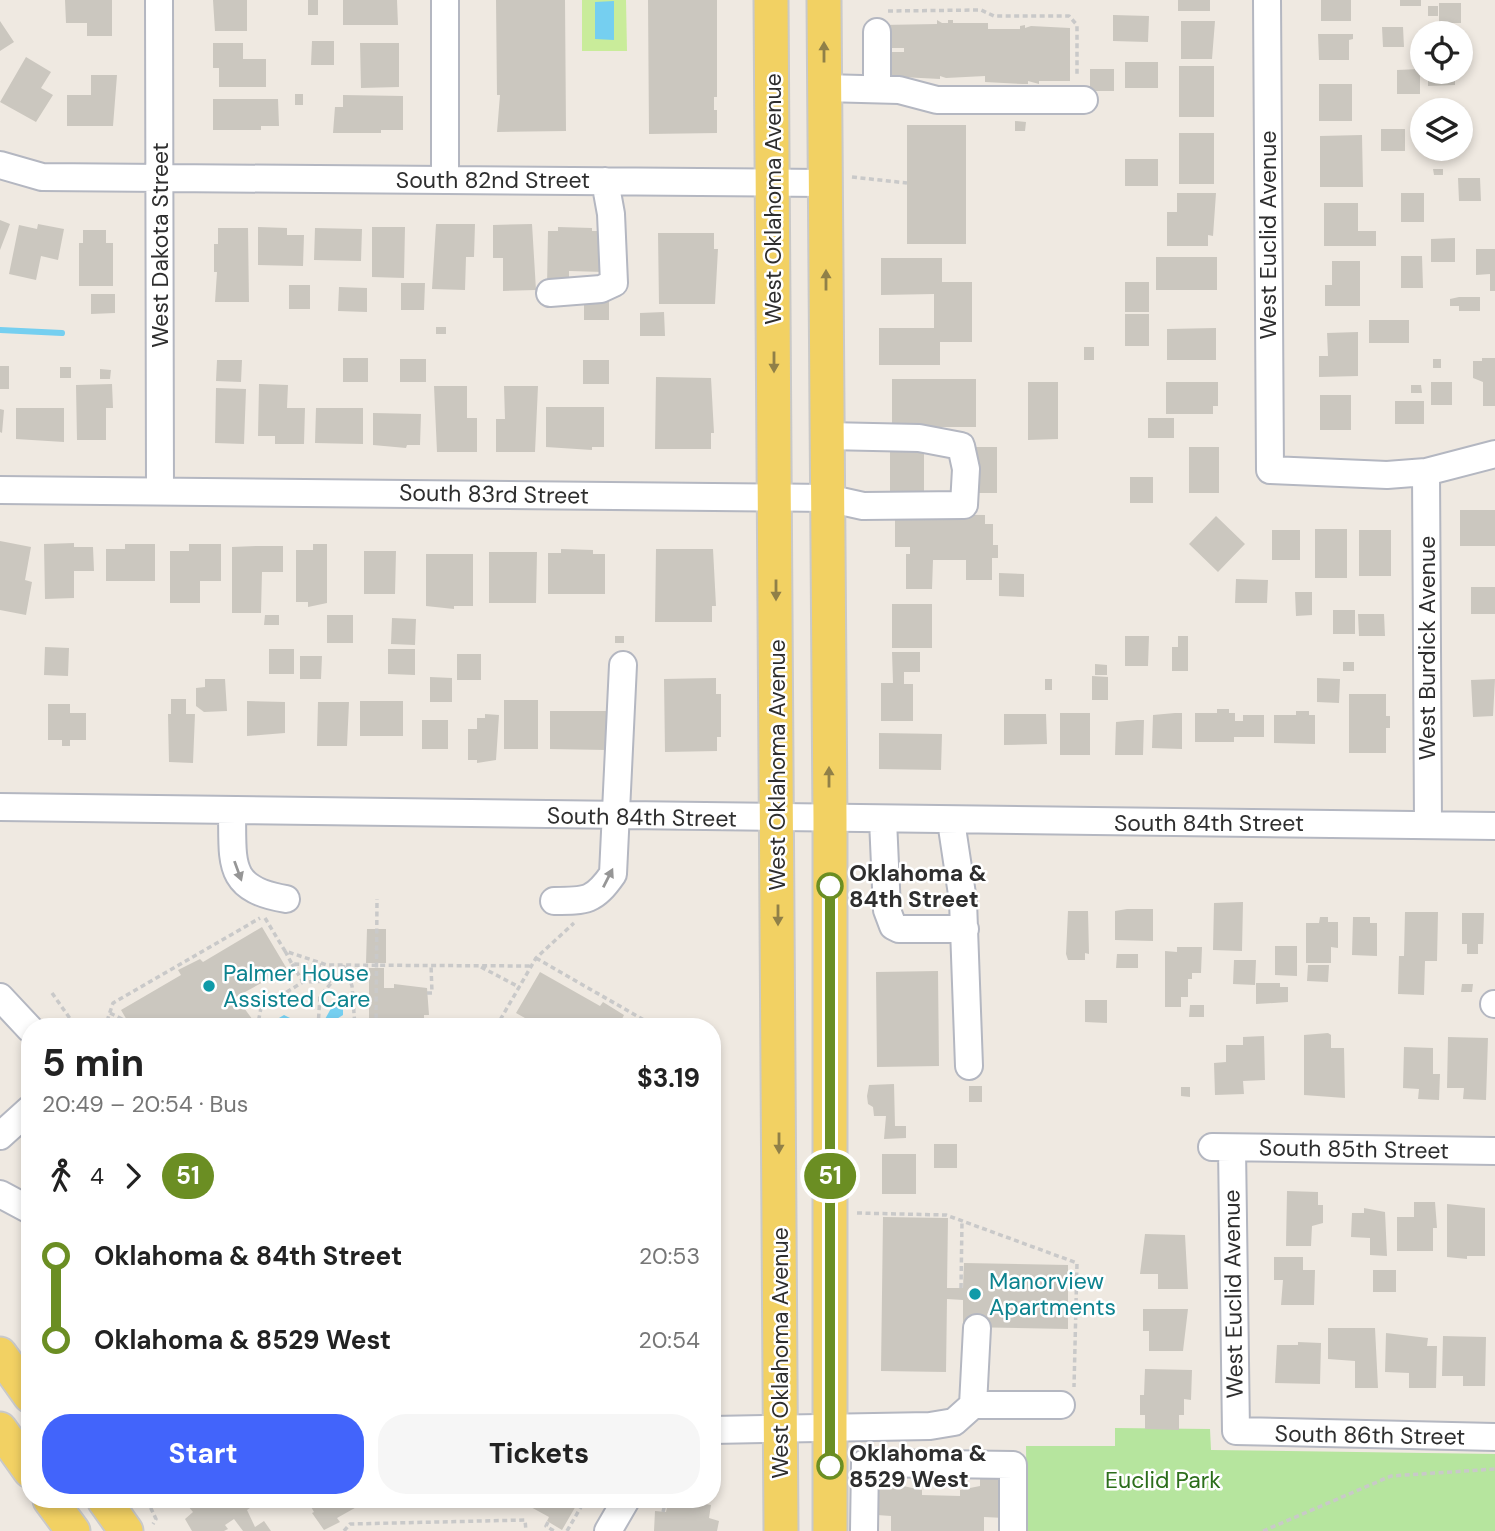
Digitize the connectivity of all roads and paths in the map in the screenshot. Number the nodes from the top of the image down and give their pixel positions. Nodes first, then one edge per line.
1 (159, 0) edge
2 (445, 0) edge
3 (771, 0) edge
4 (824, 0) edge
5 (1267, 0) edge
6 (877, 32) joint
7 (824, 88) junction
8 (877, 88) junction
9 (1080, 100) joint
10 (0, 165) edge
11 (160, 178) junction
12 (445, 180) junction
13 (836, 180) junction
14 (605, 181) junction
15 (773, 183) junction
16 (907, 183) dead end
17 (550, 293) dead end
18 (827, 436) junction
19 (1495, 454) edge
20 (1426, 472) junction
21 (0, 491) edge
22 (160, 491) junction
23 (775, 498) junction
24 (827, 498) junction
25 (623, 665) dead end
26 (0, 807) edge
27 (233, 811) junction
28 (618, 816) junction
29 (778, 818) junction
30 (830, 819) junction
31 (883, 820) junction
32 (951, 821) junction
33 (1428, 825) junction
34 (1495, 826) edge
35 (286, 899) dead end
36 (377, 900) dead end
37 (554, 901) dead end
38 (255, 911) dead end
39 (264, 916) junction
40 (582, 918) dead end
41 (965, 929) junction
42 (285, 951) junction
43 (537, 958) junction
44 (292, 964) junction
45 (327, 965) junction
46 (344, 965) junction
47 (376, 965) junction
48 (431, 965) junction
49 (479, 966) junction
50 (531, 966) junction
51 (333, 981) junction
52 (303, 982) junction
53 (519, 988) junction
54 (52, 993) dead end
55 (427, 993) dead end
56 (0, 998) edge
57 (110, 1013) junction
58 (68, 1018) edge
59 (107, 1018) edge
60 (120, 1018) edge
61 (259, 1018) edge
62 (318, 1018) edge
63 (354, 1018) edge
64 (376, 1018) edge
65 (501, 1018) edge
66 (640, 1018) edge
67 (21, 1020) edge
68 (969, 1066) dead end
69 (21, 1117) edge
70 (0, 1136) edge
71 (1222, 1148) joint
72 (1495, 1151) edge
73 (0, 1194) edge
74 (21, 1205) edge
75 (853, 1213) dead end
76 (962, 1221) junction
77 (961, 1288) dead end
78 (977, 1328) dead end
79 (0, 1354) edge
80 (21, 1383) edge
81 (973, 1405) junction
82 (1061, 1405) joint
83 (830, 1426) junction
84 (780, 1427) junction
85 (0, 1429) edge
86 (721, 1430) edge
87 (1245, 1433) joint
88 (1495, 1437) edge
89 (21, 1458) edge
90 (1495, 1469) edge
91 (864, 1500) junction
92 (56, 1508) edge
93 (151, 1508) edge
94 (581, 1508) edge
95 (621, 1508) edge
96 (664, 1508) edge
97 (663, 1512) dead end
98 (830, 1516) edge
99 (121, 1522) edge
100 (548, 1522) dead end
101 (73, 1531) edge
102 (344, 1531) edge
103 (526, 1531) edge
104 (554, 1531) edge
105 (568, 1531) edge
106 (608, 1531) edge
107 (781, 1531) edge
108 (864, 1531) edge
109 (1013, 1531) edge
110 (1264, 1531) edge

1 - 11 street, West Dakota Street
2 - 12 street
3 - 15 main road, West Oklahoma Avenue
7 -> 4 main road
5 - 20 street, West Euclid Avenue
6 - 8 street
6 - 9 path
7 - 8 street
7 - 13 main road
8 - 9 street
10 - 11 street, South 82nd Street
11 - 12 street, South 82nd Street
11 - 22 street, West Dakota Street
12 - 14 street, South 82nd Street
13 - 15 street, South 82nd Street
13 - 16 path
18 -> 13 main road
14 - 15 street, South 82nd Street
14 - 17 street
15 -> 23 main road, West Oklahoma Avenue
18 - 24 main road
18 - 24 street, South 83rd Street
19 - 20 street
20 - 33 street, West Burdick Avenue
21 - 22 street, South 83rd Street
22 - 23 street, South 83rd Street
23 - 24 street, South 83rd Street
23 -> 29 main road, West Oklahoma Avenue
30 -> 24 main road
25 - 28 street
26 - 27 street, South 84th Street
27 - 28 street, South 84th Street
27 -> 35 street
28 - 29 street, South 84th Street
37 -> 28 street
29 - 30 street, South 84th Street
29 -> 84 main road, West Oklahoma Avenue
30 - 31 street, South 84th Street
30 - 83 main road
31 - 32 street, South 84th Street
31 - 41 street
32 - 33 street, South 84th Street
32 - 41 street
33 - 34 street, South 84th Street
36 - 47 path
38 - 39 path
39 - 42 path
39 - 57 path
40 - 43 path
41 - 68 street
42 - 44 path
42 - 45 path
43 - 50 path
43 - 66 path
44 - 45 path
44 - 52 path
45 - 46 path
46 - 47 path
46 - 51 path
46 - 63 path
47 - 48 path
47 - 64 path
48 - 49 path
48 - 55 path
49 - 50 path
49 - 53 path
50 - 53 path
51 - 52 path
51 - 62 path
52 - 61 path
53 - 65 path
54 - 58 path
56 - 67 street
57 - 59 path
57 - 60 path
69 - 70 street
71 - 72 street, South 85th Street
71 - 87 street, West Euclid Avenue
73 - 74 street
75 - 76 path
76 - 77 path
76 - 82 path
78 - 81 street
79 - 80 main road
81 - 82 street
81 - 83 street
83 - 84 street
83 - 98 main road
84 - 86 street
84 - 107 main road, West Oklahoma Avenue
85 - 89 main road
87 - 88 street, South 86th Street
90 - 110 path
91 - 98 street
91 - 108 street
91 - 109 street
92 - 101 main road
93 - 99 path
94 - 105 path
95 - 106 street
96 - 97 path
100 - 104 path
102 - 103 path

